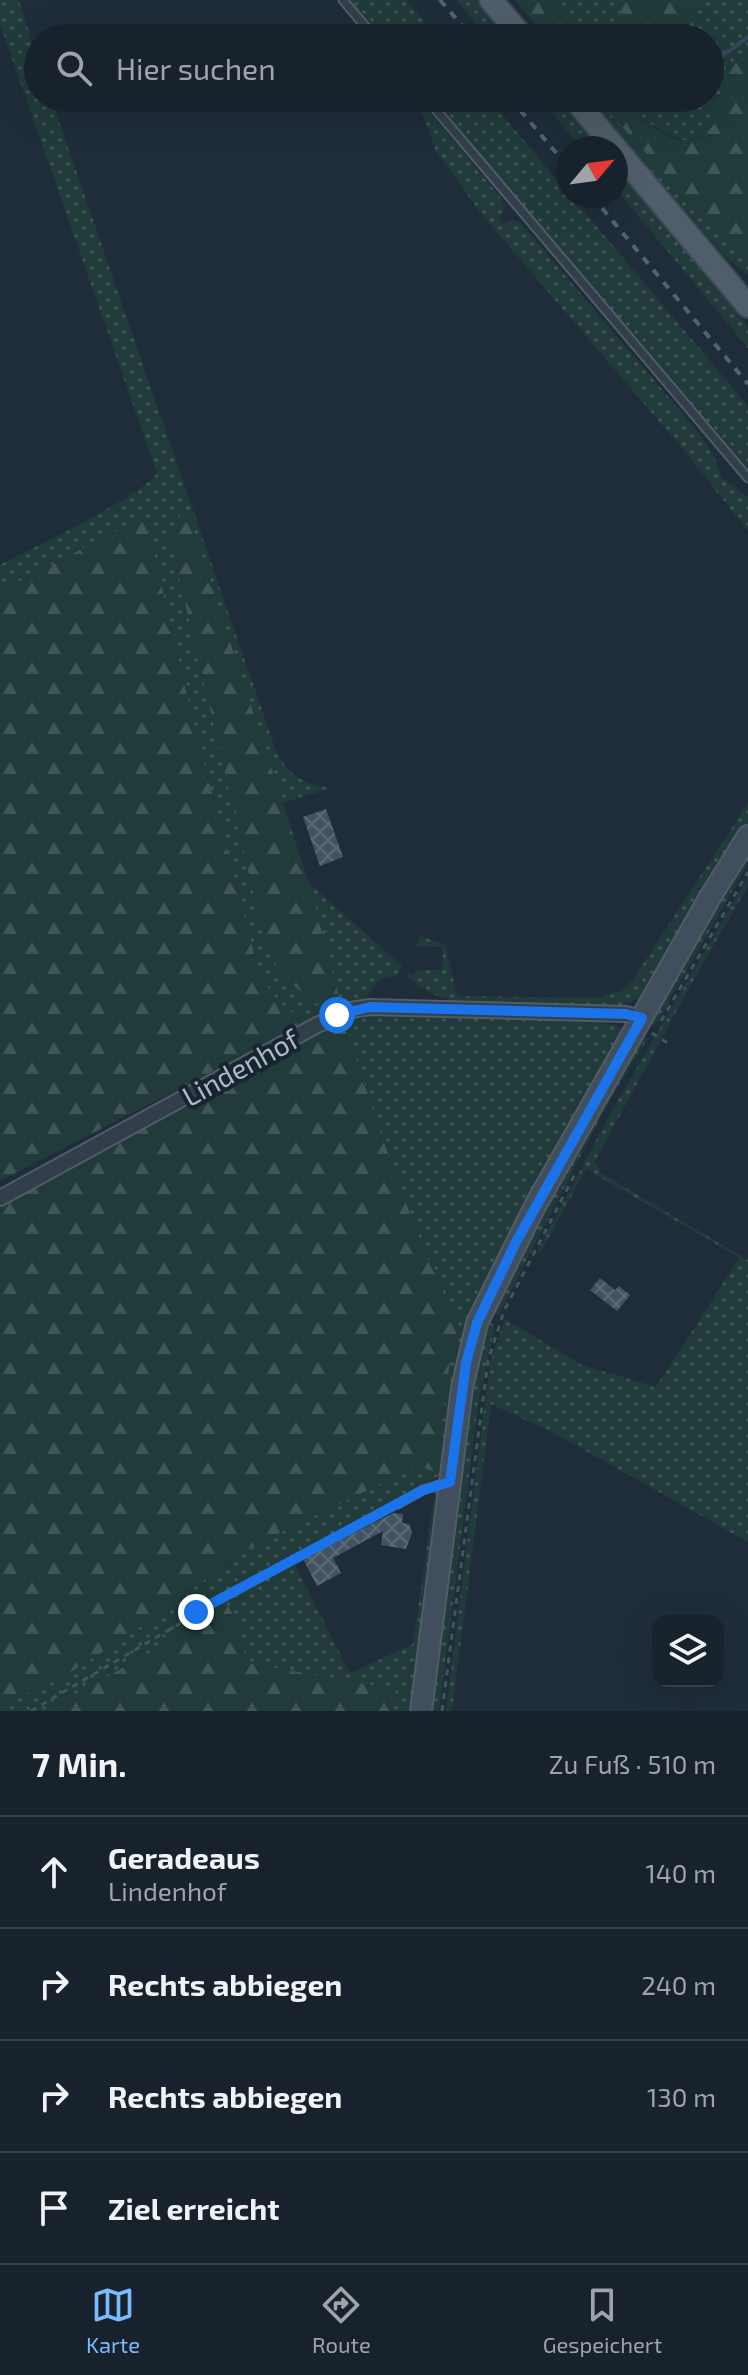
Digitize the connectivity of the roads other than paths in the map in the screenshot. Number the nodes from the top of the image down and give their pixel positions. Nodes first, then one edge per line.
1 (343, 0) edge
2 (491, 0) edge
3 (363, 24) edge
4 (511, 24) edge
5 (438, 112) edge
6 (586, 112) edge
7 (606, 136) edge
8 (628, 162) edge
9 (748, 306) edge
10 (748, 478) edge
11 (748, 836) edge
12 (652, 1019) junction
13 (0, 1198) edge
14 (450, 1482) junction
15 (398, 1504) road end
16 (421, 1711) edge

1 - 3 lane
2 - 4 main road
5 - 10 lane
6 - 7 main road
8 - 9 main road
11 - 12 main road
12 - 13 street, Lindenhof
12 - 14 main road
14 - 15 lane
14 - 16 main road

